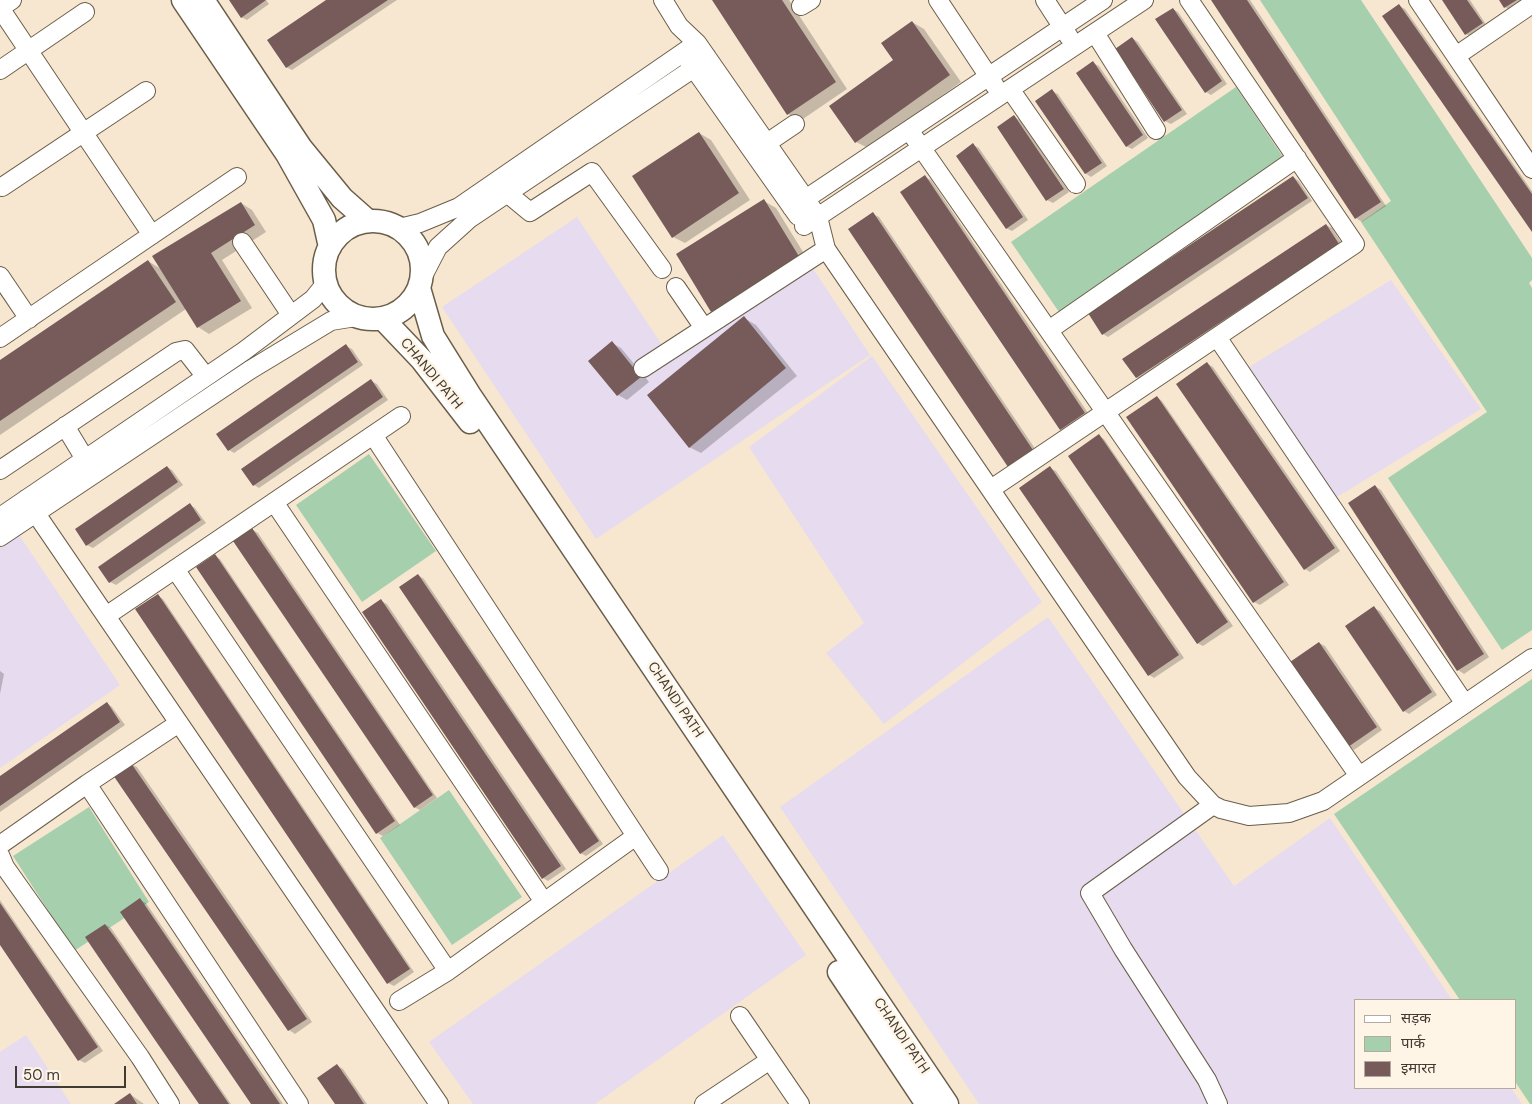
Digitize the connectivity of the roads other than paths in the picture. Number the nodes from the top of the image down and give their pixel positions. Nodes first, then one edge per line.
1 (12, 0) edge
2 (182, 0) edge
3 (203, 0) edge
4 (663, 0) edge
5 (938, 0) edge
6 (1045, 0) edge
7 (1103, 0) edge
8 (1144, 0) edge
9 (1189, 0) edge
10 (1418, 0) edge
11 (1532, 4) edge
12 (85, 12) dead end
13 (1063, 27) junction
14 (1095, 33) junction
15 (1075, 46) junction
16 (28, 51) junction
17 (695, 55) junction
18 (1456, 56) junction
19 (0, 70) edge
20 (988, 77) junction
21 (146, 91) dead end
22 (1005, 92) junction
23 (795, 124) dead end
24 (909, 130) junction
25 (1156, 130) dead end
26 (83, 132) junction
27 (767, 143) junction
28 (922, 148) junction
29 (1297, 158) junction
30 (1532, 169) edge
31 (237, 178) dead end
32 (1076, 184) dead end
33 (2, 187) dead end
34 (507, 193) junction
35 (799, 203) junction
36 (368, 221) junction
37 (811, 221) junction
38 (399, 228) junction
39 (152, 235) junction
40 (242, 242) dead end
41 (824, 243) junction
42 (330, 247) junction
43 (662, 269) dead end
44 (0, 276) edge
45 (421, 283) junction
46 (326, 284) junction
47 (676, 287) dead end
48 (291, 315) junction
49 (356, 317) junction
50 (29, 319) junction
51 (383, 319) junction
52 (704, 328) junction
53 (1049, 330) junction
54 (1217, 337) junction
55 (0, 338) edge
56 (642, 368) dead end
57 (206, 377) junction
58 (1106, 412) junction
59 (401, 416) dead end
60 (65, 426) junction
61 (373, 435) junction
62 (85, 459) junction
63 (0, 470) edge
64 (991, 489) junction
65 (274, 502) junction
66 (31, 506) junction
67 (0, 517) edge
68 (0, 537) edge
69 (175, 569) junction
70 (106, 616) junction
71 (1532, 658) edge
72 (1465, 704) junction
73 (179, 723) junction
74 (1359, 776) junction
75 (87, 784) junction
76 (1213, 805) junction
77 (636, 836) junction
78 (0, 845) edge
79 (0, 855) edge
80 (659, 871) dead end
81 (544, 902) junction
82 (448, 971) junction
83 (399, 1001) dead end
84 (740, 1016) dead end
85 (770, 1060) junction
86 (170, 1104) edge
87 (299, 1104) edge
88 (439, 1104) edge
89 (704, 1104) edge
90 (800, 1104) edge
91 (927, 1104) edge
92 (947, 1104) edge
93 (1218, 1104) edge

1 - 16 street
2 - 42 main road
3 - 36 main road
4 - 17 street
5 - 20 street
6 - 13 street
7 - 13 street
8 - 14 street
9 - 29 street
10 - 18 street
11 - 18 street
12 - 16 street
13 - 15 street
13 - 20 street
14 - 15 street
14 - 25 street
15 - 22 street
16 - 19 street
16 - 26 street
17 - 27 street
17 - 34 street
17 - 35 street
17 - 38 street
18 - 30 street
20 - 22 street
20 - 24 street
21 - 26 street
22 - 28 street
22 - 32 street
23 - 27 street
24 - 28 street
24 - 35 street
26 - 33 street
26 - 39 street
27 - 35 street
28 - 37 street
28 - 53 street
29 - 53 street
29 - 54 street
31 - 39 street
34 - 43 street
34 - 45 street
35 - 37 street
36 - 38 main road
36 - 42 main road
37 - 41 street
38 - 45 main road
39 - 50 street
40 - 48 street
41 - 52 street
41 - 64 street
42 - 46 main road
44 - 50 street
45 - 51 main road
45 - 92 main road, CHANDI PATH
46 - 48 street
46 - 49 main road
47 - 52 street
48 - 57 street
49 - 51 main road
49 - 66 street
50 - 55 street
51 - 91 main road, CHANDI PATH
52 - 56 street
53 - 58 street
54 - 58 street
54 - 72 street
57 - 60 street
57 - 62 street
58 - 64 street
58 - 74 street
59 - 61 street
60 - 62 street
60 - 63 street
61 - 65 street
61 - 77 street
62 - 66 street
64 - 76 street
65 - 69 street
65 - 81 street
66 - 67 street
66 - 68 street
66 - 70 street
69 - 70 street
69 - 82 street
70 - 73 street
71 - 72 street
72 - 74 street
73 - 75 street
73 - 88 street
74 - 76 street
75 - 78 street
75 - 87 street
76 - 93 street
77 - 80 street
77 - 81 street
79 - 86 street
81 - 82 street
82 - 83 street
84 - 85 street
85 - 89 street
85 - 90 street

